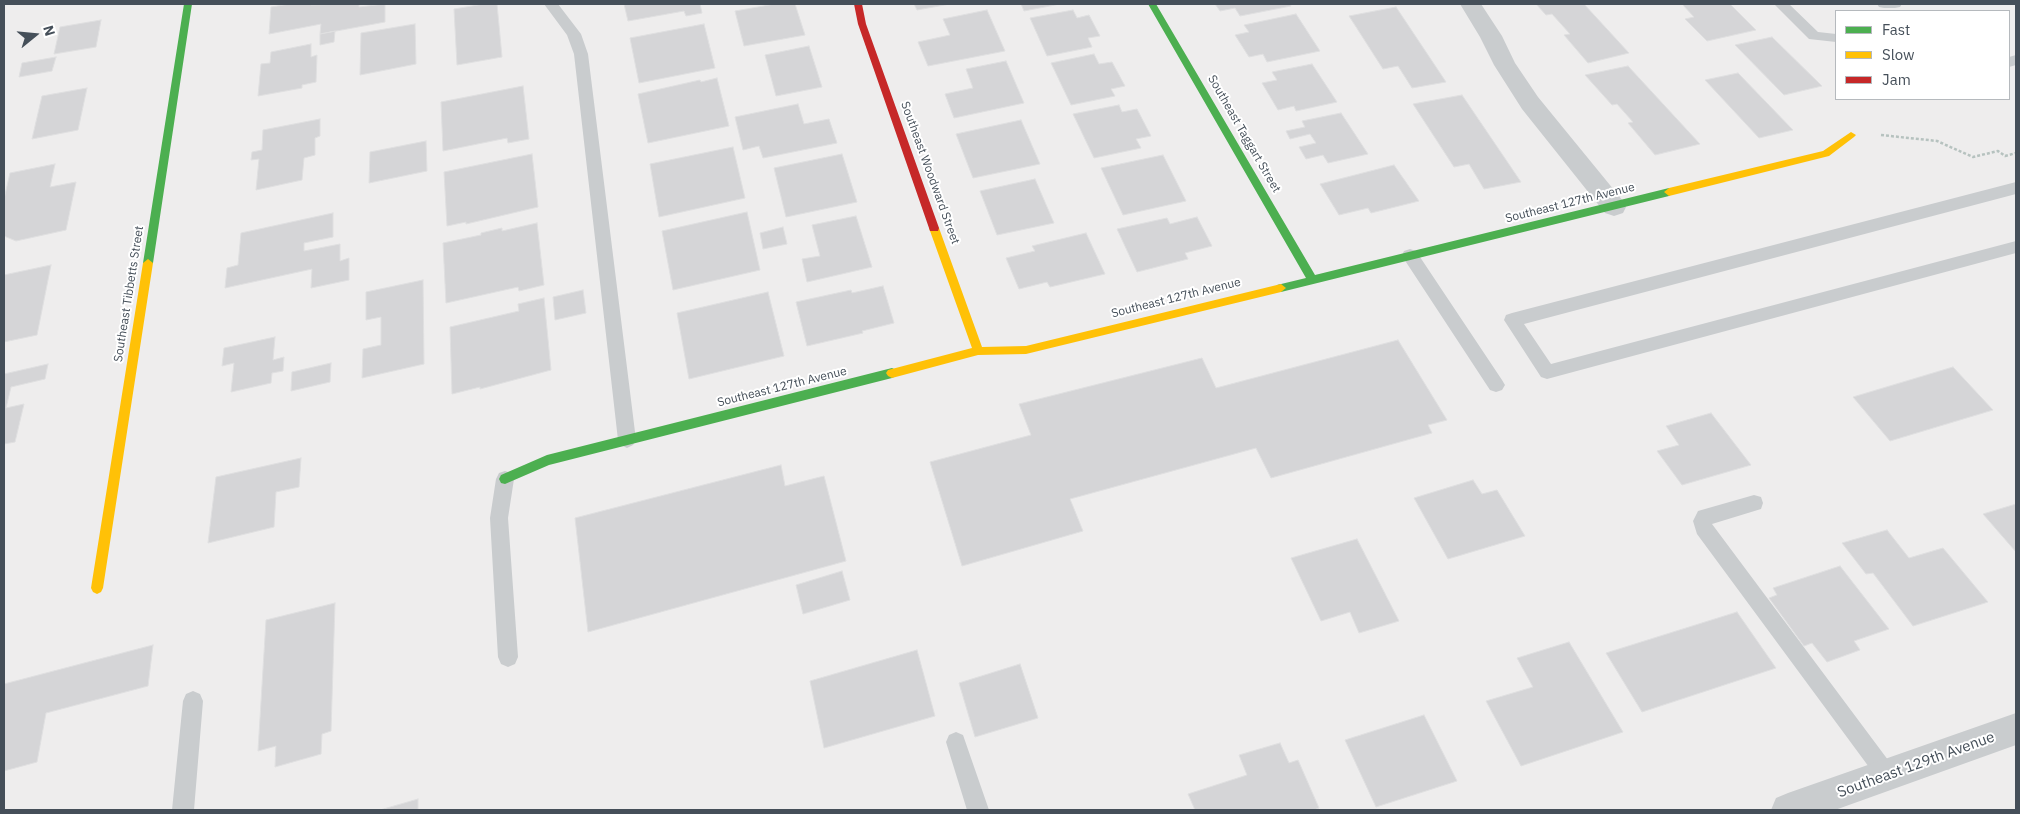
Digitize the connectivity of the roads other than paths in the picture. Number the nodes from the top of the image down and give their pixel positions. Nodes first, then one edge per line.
1 (188, 4) edge
2 (551, 4) edge
3 (858, 4) edge
4 (1152, 4) edge
5 (1470, 4) edge
6 (1781, 4) edge
7 (1835, 38) edge
8 (1851, 134) road end
9 (2016, 188) edge
10 (1614, 207) junction
11 (2016, 247) edge
12 (1410, 256) junction
13 (1312, 279) junction
14 (978, 351) junction
15 (1496, 385) dead end
16 (627, 440) junction
17 (505, 479) joint
18 (1754, 503) dead end
19 (97, 588) dead end
20 (508, 657) dead end
21 (193, 701) dead end
22 (2016, 729) edge
23 (956, 742) dead end
24 (1888, 775) junction
25 (184, 810) edge
26 (978, 810) edge
27 (1788, 810) edge

1 - 19 street, Southeast Tibbetts Street
2 - 16 lane
3 - 14 street, Southeast Woodward Street
4 - 13 street, Southeast Taggart Street
5 - 10 street
6 - 7 lane
8 - 10 street, Southeast 127th Avenue
9 - 11 lane
10 - 12 street, Southeast 127th Avenue
12 - 13 street, Southeast 127th Avenue
12 - 15 lane
13 - 14 street, Southeast 127th Avenue
14 - 16 street, Southeast 127th Avenue
16 - 17 street, Southeast 127th Avenue
17 - 20 lane
18 - 24 lane
21 - 25 lane
22 - 24 street, Southeast 129th Avenue
23 - 26 lane
24 - 27 street, Southeast 129th Avenue

